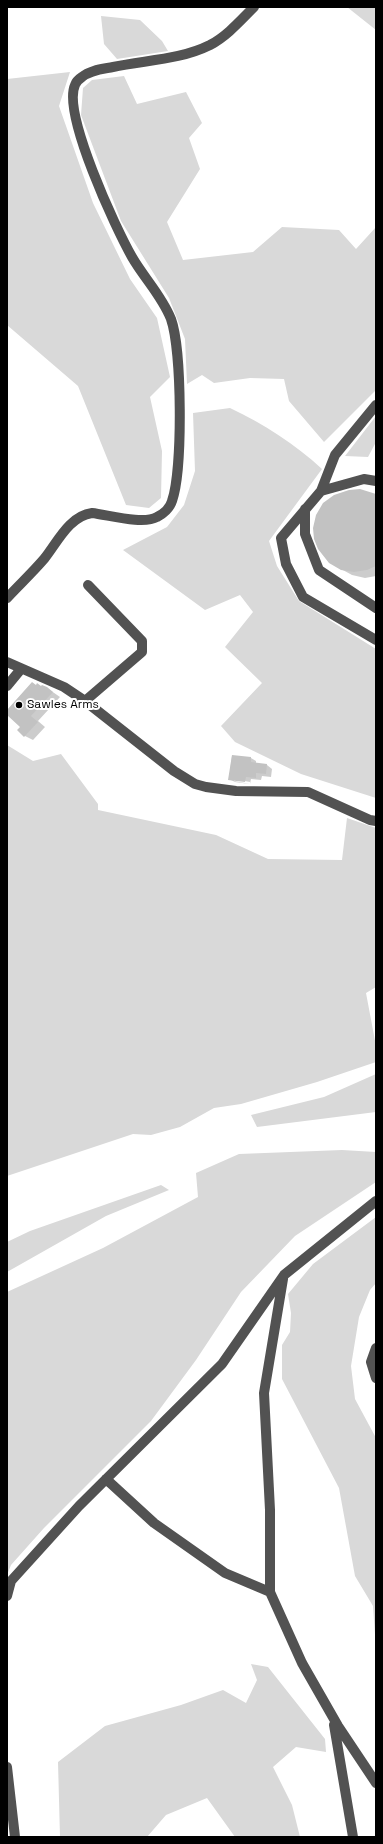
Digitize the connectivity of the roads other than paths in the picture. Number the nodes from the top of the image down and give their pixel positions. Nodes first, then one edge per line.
1 (254, 7) edge
2 (376, 406) edge
3 (376, 481) edge
4 (321, 491) junction
5 (305, 509) junction
6 (88, 585) dead end
7 (7, 598) edge
8 (376, 608) edge
9 (376, 640) edge
10 (7, 662) edge
11 (21, 669) junction
12 (7, 686) edge
13 (85, 701) junction
14 (376, 821) edge
15 (376, 1201) edge
16 (284, 1275) junction
17 (376, 1348) edge
18 (376, 1378) edge
19 (106, 1479) junction
20 (270, 1592) junction
21 (7, 1596) edge
22 (334, 1719) junction
23 (7, 1767) edge
24 (376, 1782) edge
25 (15, 1837) edge
26 (354, 1837) edge

1 - 7 street
2 - 4 street
3 - 4 street
4 - 5 street
5 - 8 street
5 - 9 street
6 - 13 street
10 - 11 street
11 - 12 street
11 - 13 street
13 - 14 street
15 - 16 street
16 - 19 street
16 - 20 street
17 - 18 street
19 - 20 street
19 - 21 street
20 - 22 street
22 - 24 street
22 - 26 street
23 - 25 street

